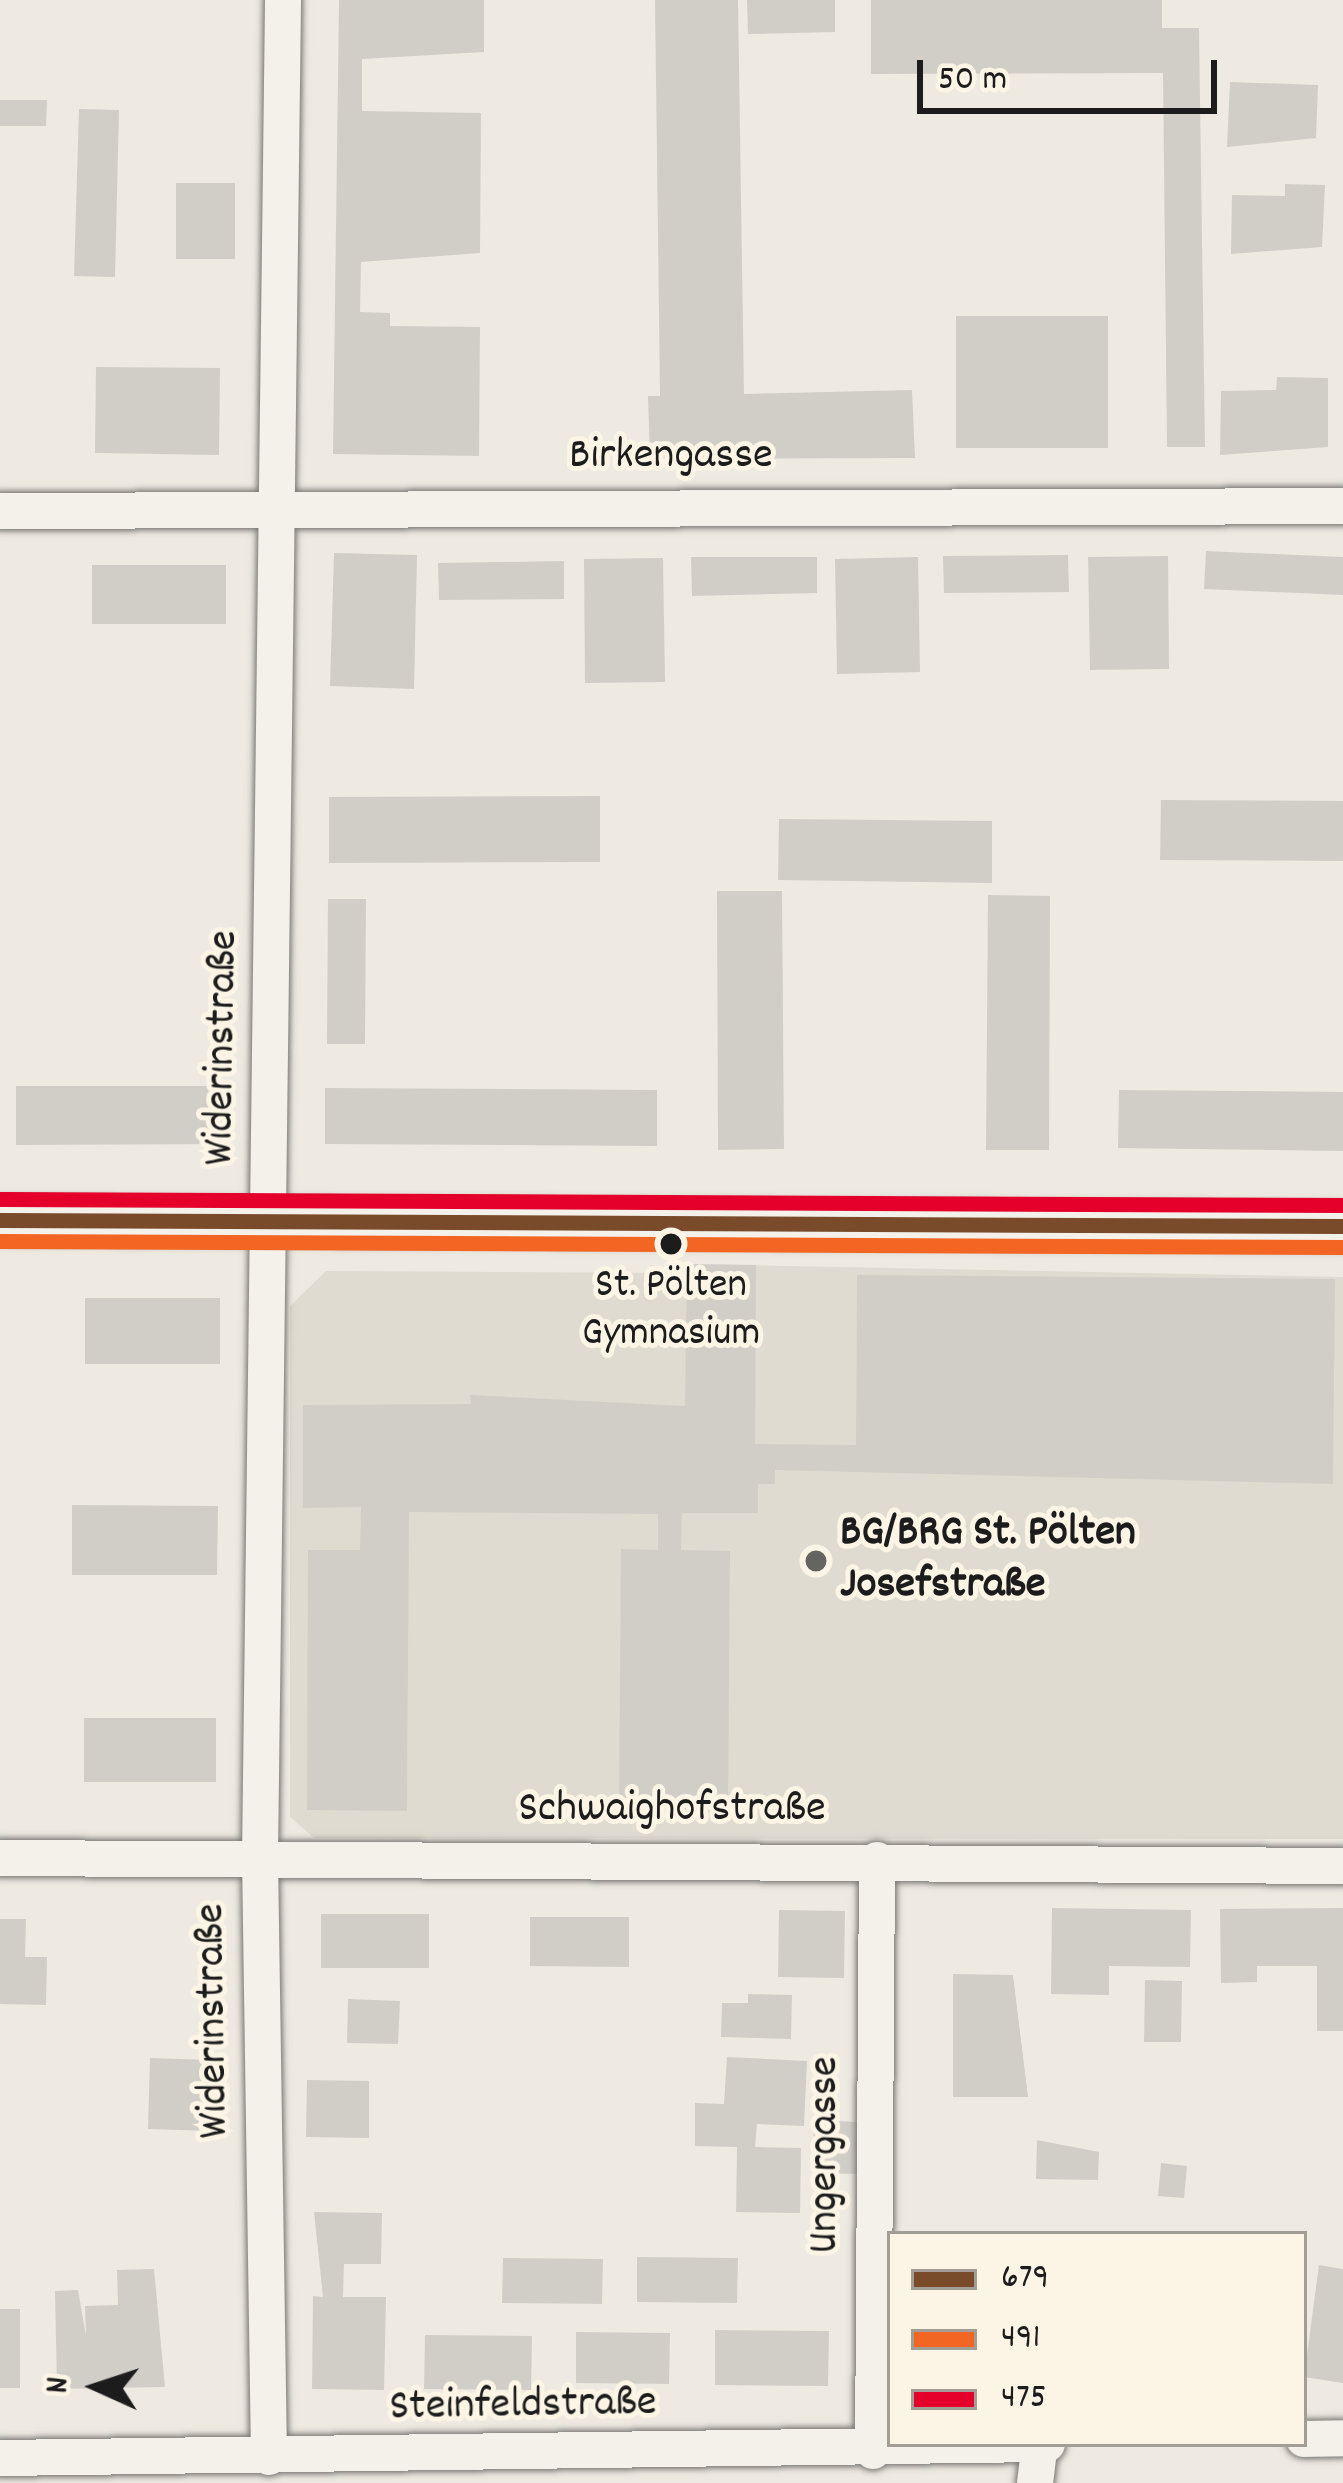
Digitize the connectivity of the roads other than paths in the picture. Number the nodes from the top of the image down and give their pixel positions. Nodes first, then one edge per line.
1 (283, 0) edge
2 (281, 506) junction
3 (1343, 506) edge
4 (0, 511) edge
5 (0, 1220) edge
6 (268, 1223) junction
7 (1343, 1226) edge
8 (0, 1858) edge
9 (260, 1858) junction
10 (877, 1860) junction
11 (1343, 1866) edge
12 (1343, 2438) edge
13 (1307, 2439) edge
14 (970, 2447) edge
15 (1042, 2447) edge
16 (873, 2451) junction
17 (0, 2458) edge
18 (269, 2458) junction
19 (1035, 2483) edge

1 - 2 street, Widerinstraße
2 - 3 street, Birkengasse
2 - 4 street, Birkengasse
2 - 6 street, Widerinstraße
5 - 6 street
6 - 7 street
6 - 9 street, Widerinstraße
8 - 9 street, Schwaighofstraße
9 - 10 street, Schwaighofstraße
9 - 18 street, Widerinstraße
10 - 11 street, Schwaighofstraße
10 - 16 street, Ungergasse
12 - 13 street
14 - 16 street, Steinfeldstraße
15 - 19 street
16 - 18 street, Steinfeldstraße
17 - 18 street, Steinfeldstraße

